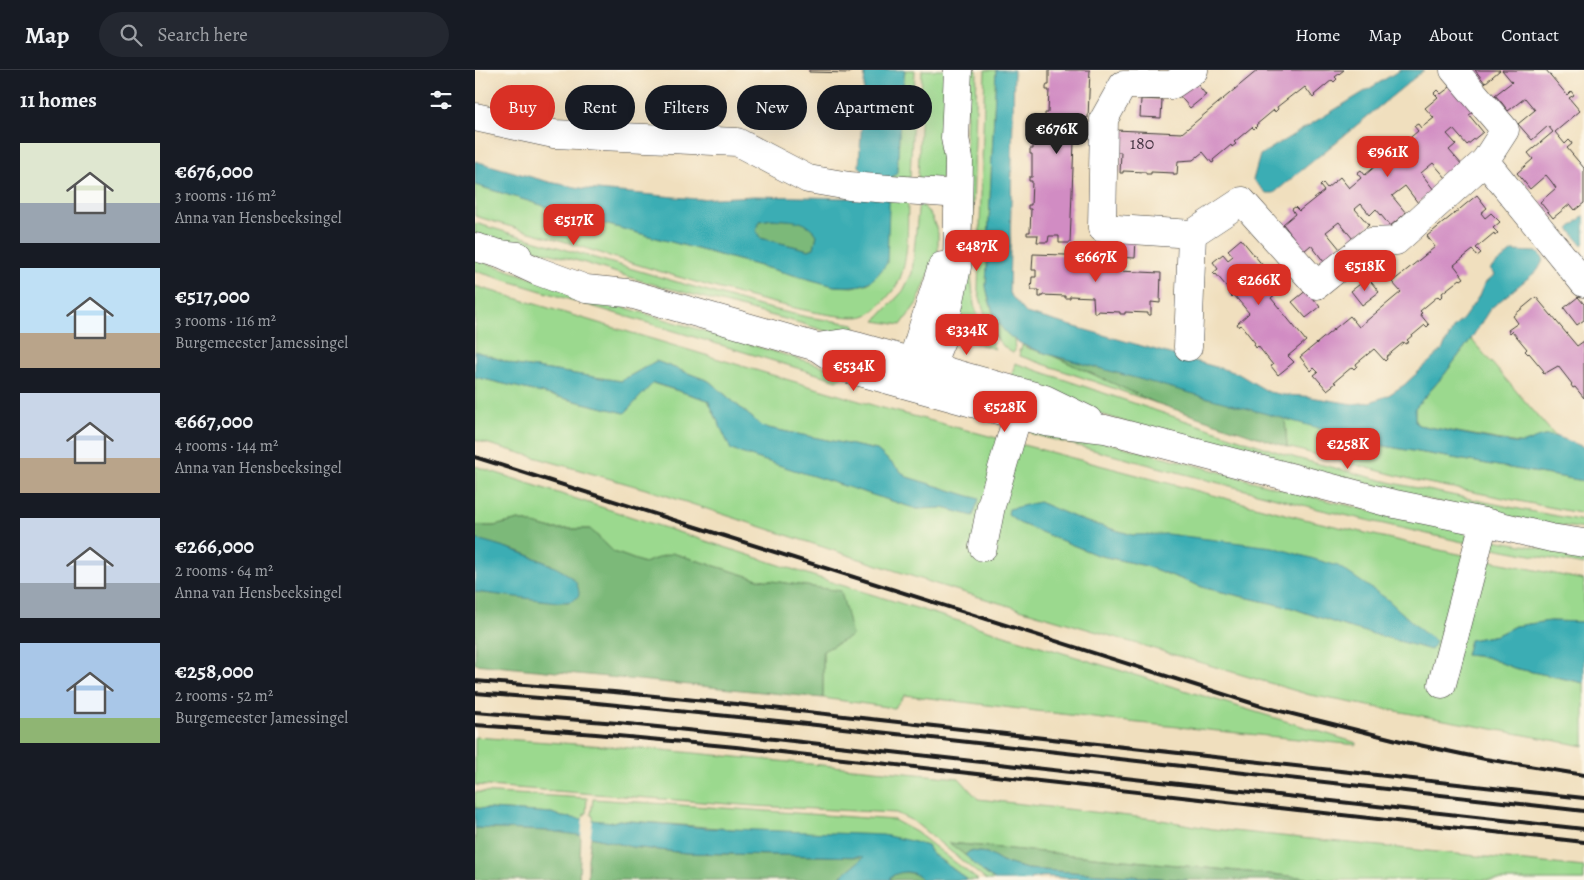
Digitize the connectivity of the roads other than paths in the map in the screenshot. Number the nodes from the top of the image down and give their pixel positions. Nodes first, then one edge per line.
1 (957, 70) edge
2 (1194, 70) edge
3 (1454, 70) edge
4 (1123, 78) edge
5 (475, 117) edge
6 (955, 138) junction
7 (1485, 161) junction
8 (946, 193) junction
9 (1192, 234) junction
10 (488, 251) edge
11 (1584, 283) edge
12 (1187, 347) dead end
13 (919, 372) junction
14 (1018, 414) junction
15 (1105, 429) junction
16 (1484, 522) junction
17 (1584, 543) edge
18 (983, 547) dead end
19 (1441, 684) dead end

1 - 6 street
2 - 4 street
3 - 7 street
4 - 9 street
5 - 8 street
6 - 8 street
6 - 13 street
7 - 9 street
7 - 11 street
8 - 13 street
9 - 12 street
10 - 13 street
13 - 14 street
13 - 15 street
14 - 15 street
14 - 18 street
15 - 16 street
16 - 17 street
16 - 19 street

